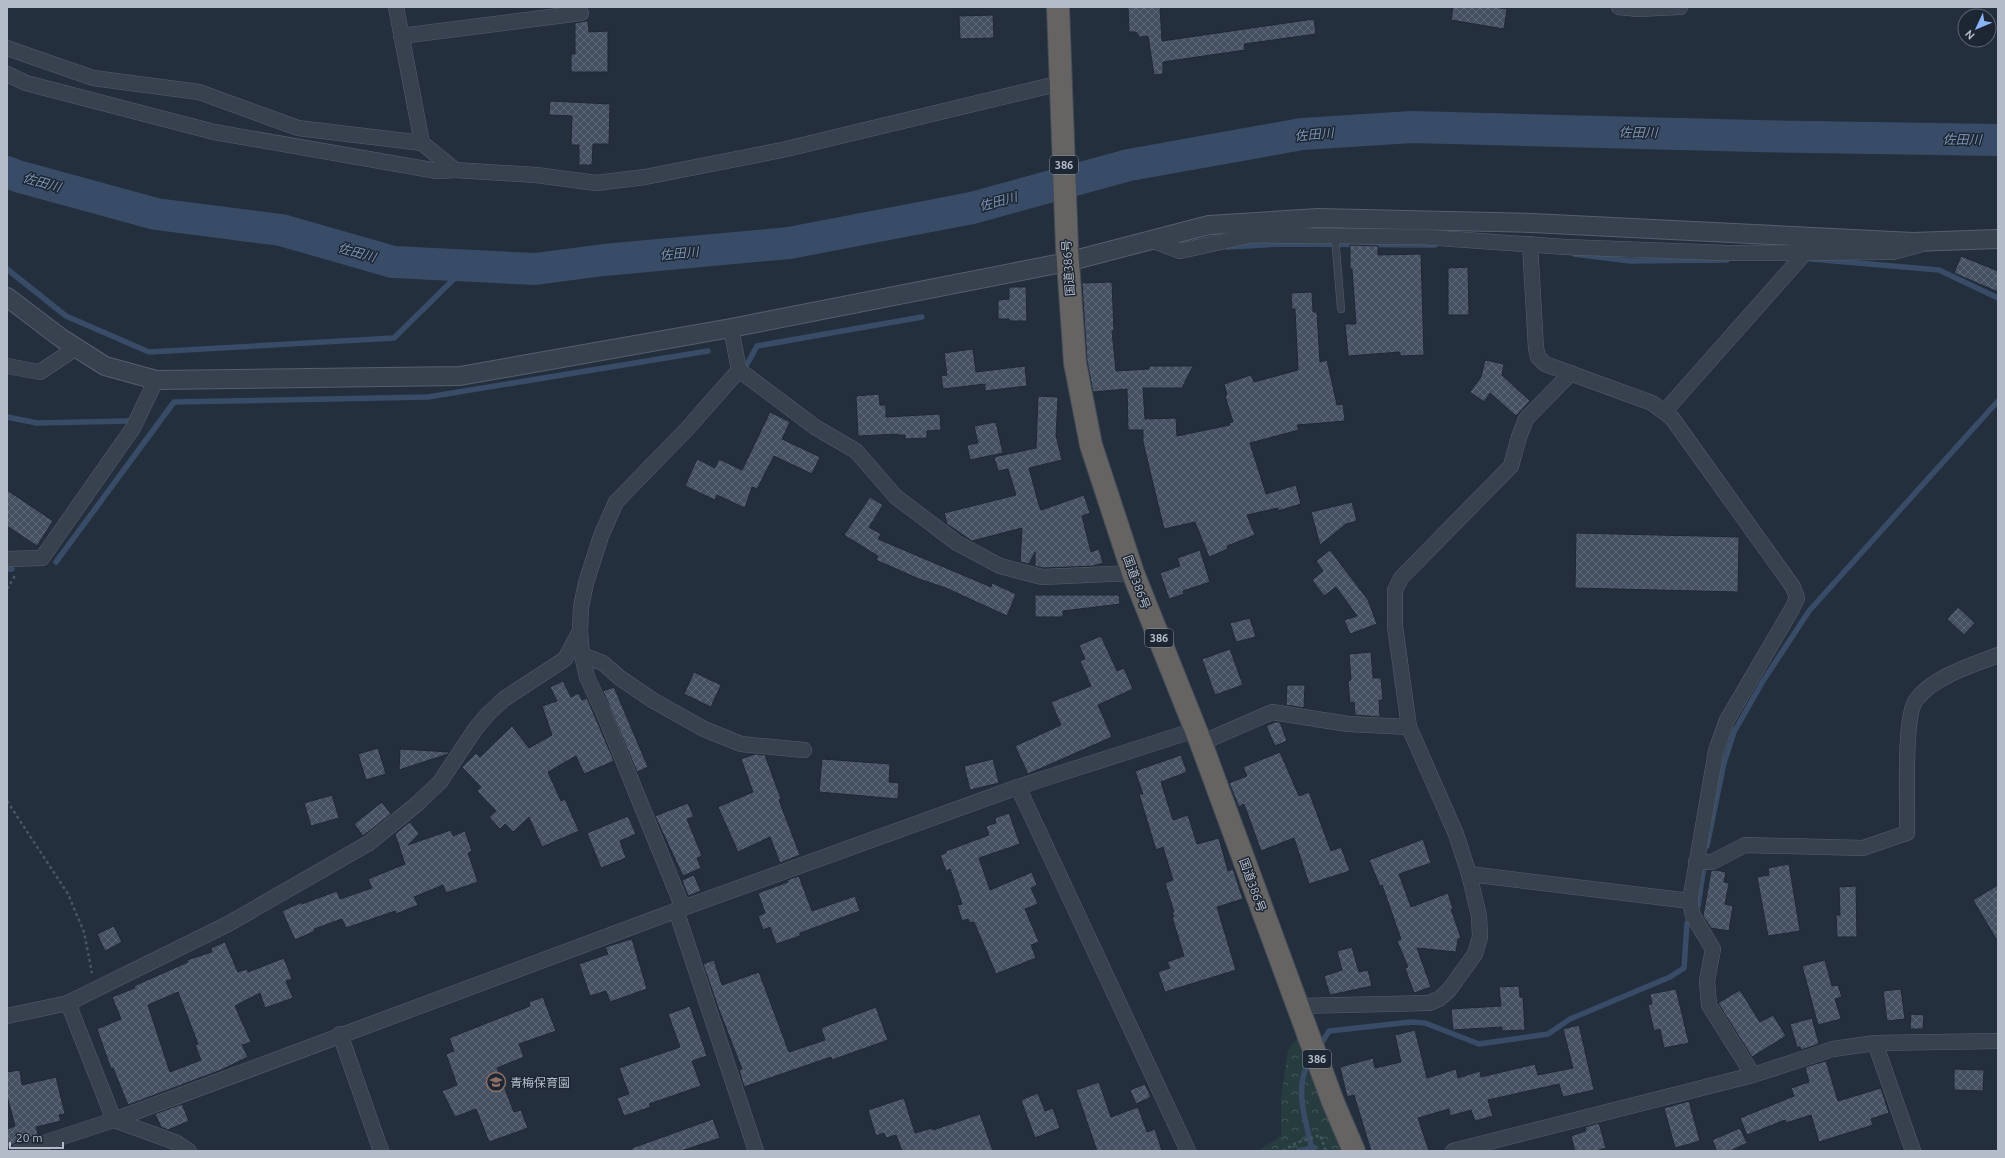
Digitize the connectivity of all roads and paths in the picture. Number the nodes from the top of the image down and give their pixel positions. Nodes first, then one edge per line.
1 (396, 7) edge
2 (1058, 7) edge
3 (1619, 7) edge
4 (1680, 7) edge
5 (581, 12) dead end
6 (401, 36) junction
7 (7, 48) edge
8 (7, 74) edge
9 (1061, 83) junction
10 (422, 143) junction
11 (455, 170) junction
12 (1335, 237) junction
13 (1998, 239) edge
14 (1151, 240) junction
15 (1932, 242) junction
16 (1530, 245) junction
17 (1804, 254) junction
18 (1067, 255) junction
19 (7, 297) edge
20 (1341, 309) dead end
21 (731, 328) junction
22 (76, 348) junction
23 (7, 366) edge
24 (739, 370) junction
25 (1571, 373) junction
26 (156, 380) junction
27 (1665, 411) junction
28 (7, 559) edge
29 (1133, 573) junction
30 (580, 631) junction
31 (582, 655) junction
32 (1998, 655) edge
33 (1409, 727) junction
34 (1198, 736) junction
35 (804, 750) dead end
36 (1018, 787) junction
37 (7, 801) edge
38 (1696, 862) junction
39 (1469, 874) junction
40 (1690, 901) junction
41 (679, 909) junction
42 (96, 989) junction
43 (68, 1003) junction
44 (1300, 1011) junction
45 (7, 1016) edge
46 (340, 1034) junction
47 (1998, 1041) edge
48 (1874, 1043) junction
49 (1753, 1075) junction
50 (114, 1120) junction
51 (19, 1151) edge
52 (190, 1151) edge
53 (381, 1151) edge
54 (756, 1151) edge
55 (1188, 1151) edge
56 (1283, 1151) edge
57 (1326, 1151) edge
58 (1354, 1151) edge
59 (1453, 1151) edge
60 (1913, 1151) edge

1 - 6 street
2 - 9 highway, 国道386号 / 386
3 - 4 street
5 - 6 street
6 - 10 street
7 - 10 street
8 - 11 street
9 - 11 street
9 - 18 highway, 国道386号 / 386
10 - 11 street
12 - 14 street
12 - 16 street
12 - 20 lane
13 - 15 street
14 - 15 street
14 - 18 street
15 - 17 street
16 - 17 street
16 - 25 street
17 - 27 street
18 - 21 street
18 - 29 highway, 国道386号 / 386
19 - 22 street
21 - 24 street
21 - 26 street
22 - 23 street
22 - 26 street
24 - 29 street
24 - 30 street
25 - 27 street
25 - 33 street
26 - 28 street
27 - 38 street
29 - 34 highway, 国道386号 / 386
30 - 31 street
30 - 42 street
31 - 35 street
31 - 41 street
32 - 38 street
33 - 34 street
33 - 39 street
34 - 36 street
34 - 44 highway, 国道386号 / 386
36 - 41 street
36 - 55 street
37 - 42 path
38 - 40 street
39 - 40 street
39 - 44 street
40 - 49 street
41 - 46 street
41 - 54 street
42 - 43 street
43 - 45 street
43 - 50 street
44 - 58 highway, 国道386号 / 386
46 - 50 street
46 - 53 street
47 - 48 street
48 - 49 street
48 - 60 street
49 - 59 street
50 - 51 street
50 - 52 street
56 - 57 path

